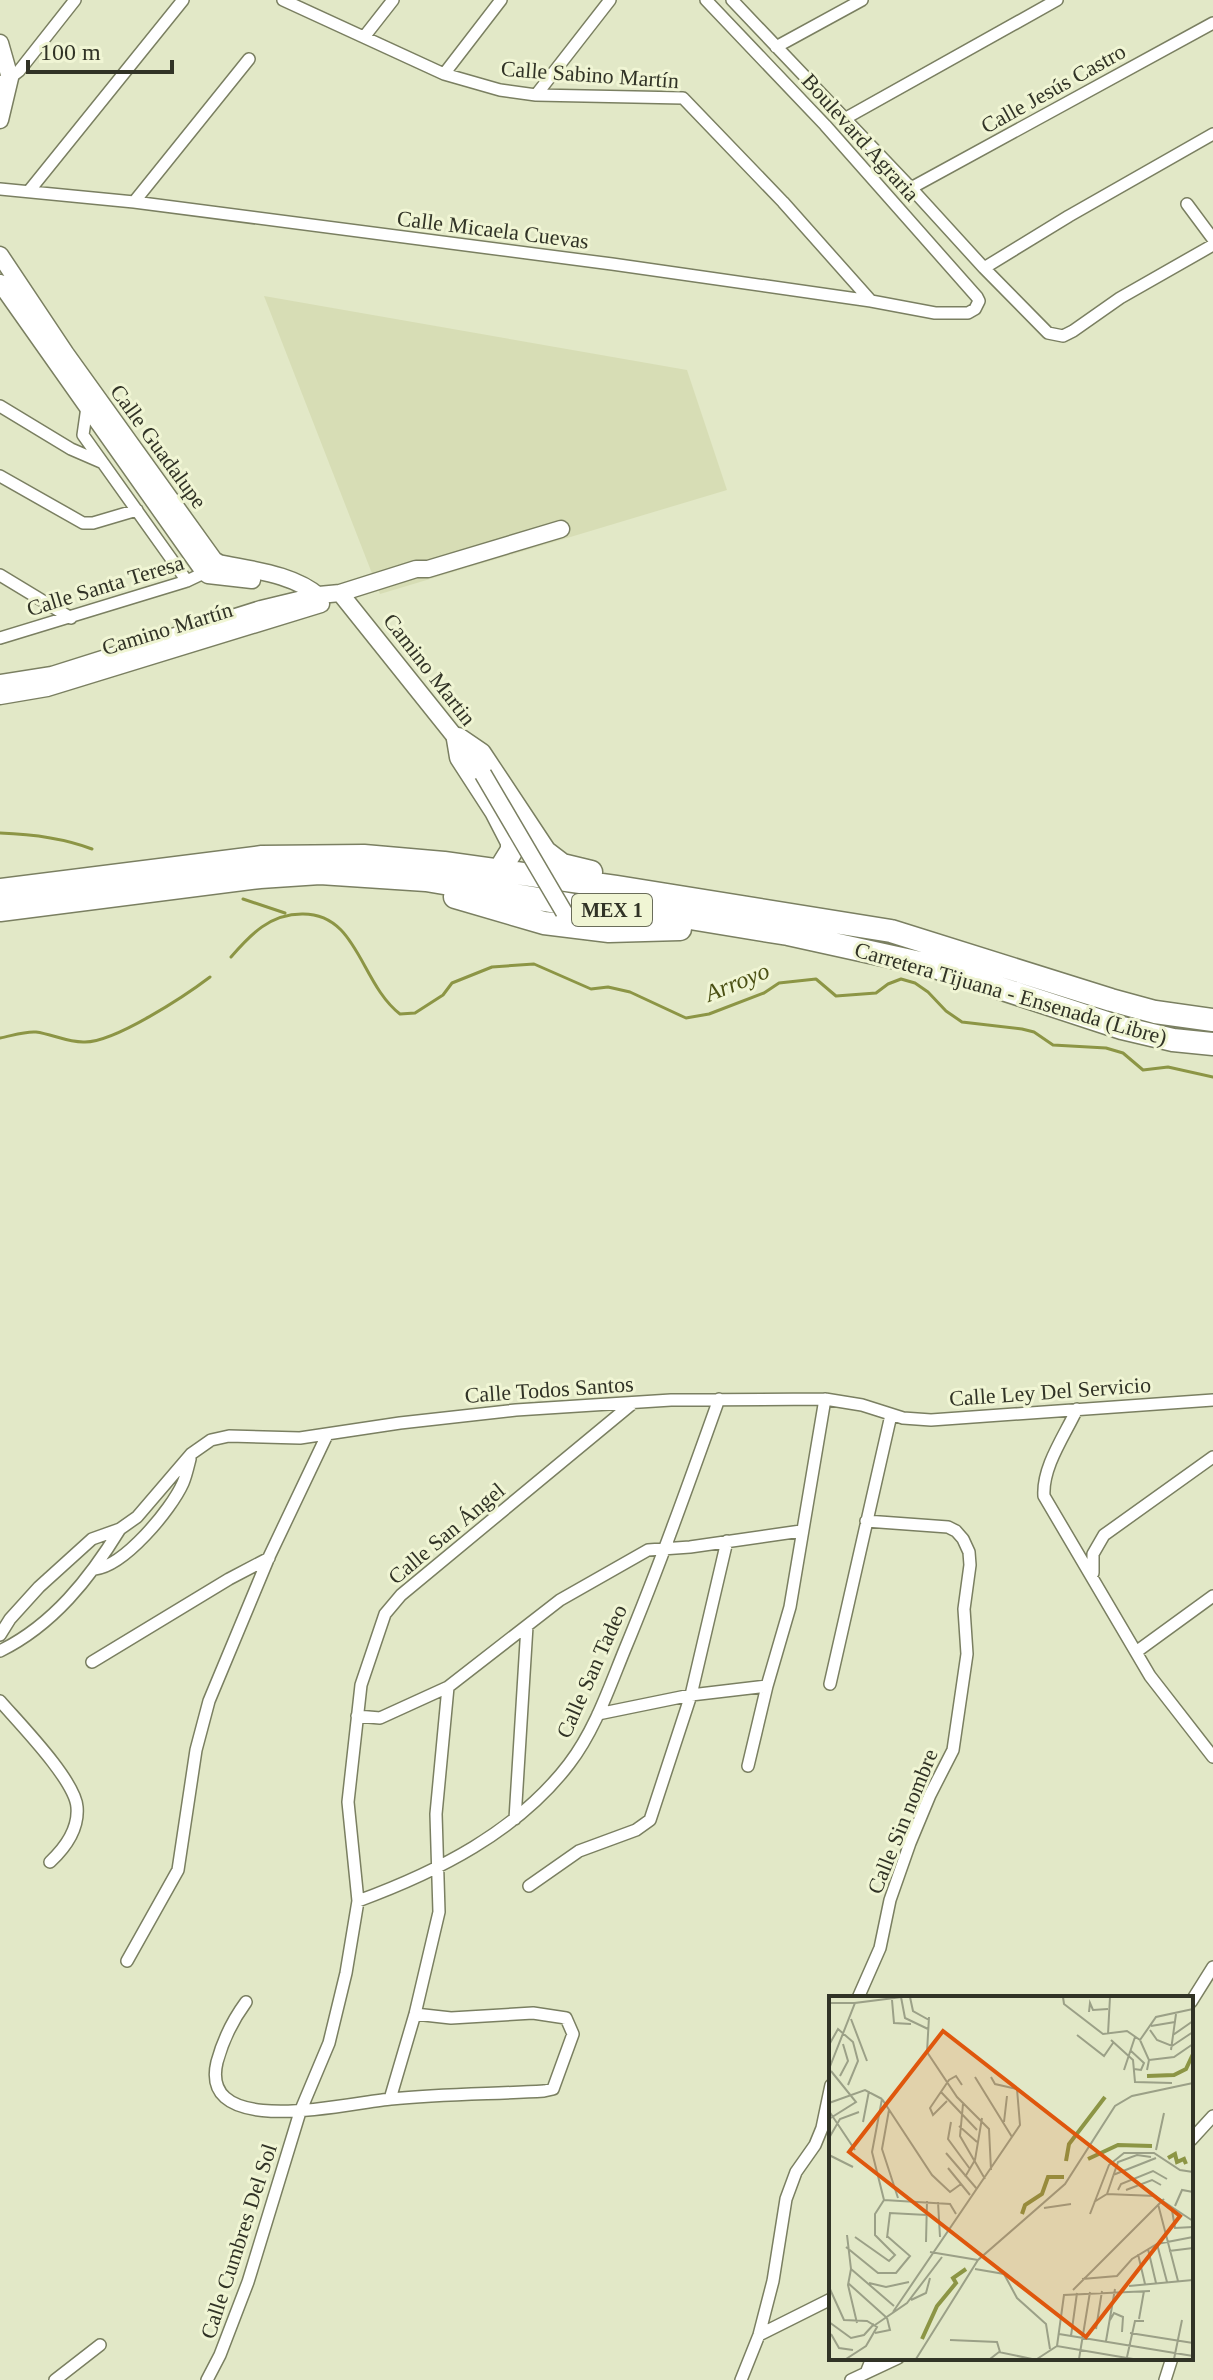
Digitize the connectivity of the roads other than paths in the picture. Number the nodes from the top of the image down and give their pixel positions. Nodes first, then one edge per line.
1 (75, 0) edge
2 (183, 0) edge
3 (285, 0) edge
4 (393, 0) edge
5 (501, 0) edge
6 (610, 0) edge
7 (706, 0) edge
8 (732, 0) edge
9 (862, 0) edge
10 (1057, 0) edge
11 (1213, 23) edge
12 (364, 37) junction
13 (0, 43) edge
14 (776, 47) junction
15 (249, 59) dead end
16 (444, 74) junction
17 (4, 77) edge
18 (536, 95) junction
19 (846, 118) junction
20 (0, 120) edge
21 (1213, 134) edge
22 (911, 188) junction
23 (0, 189) edge
24 (29, 191) junction
25 (134, 202) junction
26 (1187, 204) dead end
27 (1213, 242) edge
28 (2, 263) edge
29 (984, 268) junction
30 (0, 283) edge
31 (871, 301) junction
32 (978, 305) joint
33 (0, 406) edge
34 (87, 407) junction
35 (101, 462) junction
36 (0, 476) edge
37 (137, 510) junction
38 (561, 529) dead end
39 (211, 568) junction
40 (0, 575) edge
41 (187, 581) junction
42 (325, 599) junction
43 (71, 618) junction
44 (0, 638) edge
45 (0, 683) edge
46 (0, 696) edge
47 (458, 739) junction
48 (499, 871) junction
49 (363, 874) junction
50 (616, 887) junction
51 (0, 890) edge
52 (0, 910) edge
53 (567, 919) junction
54 (788, 934) junction
55 (1213, 1020) edge
56 (1213, 1044) edge
57 (719, 1399) junction
58 (825, 1399) junction
59 (1213, 1400) edge
60 (633, 1403) junction
61 (1077, 1409) junction
62 (891, 1415) junction
63 (327, 1435) junction
64 (191, 1454) junction
65 (1213, 1457) edge
66 (866, 1521) junction
67 (120, 1529) junction
68 (801, 1531) junction
69 (727, 1541) junction
70 (666, 1547) junction
71 (269, 1557) junction
72 (95, 1569) junction
73 (1093, 1578) junction
74 (1213, 1596) edge
75 (527, 1626) junction
76 (0, 1635) edge
77 (0, 1651) edge
78 (1136, 1652) junction
79 (92, 1662) dead end
80 (830, 1684) dead end
81 (767, 1686) junction
82 (448, 1687) junction
83 (691, 1695) junction
84 (0, 1701) edge
85 (598, 1714) junction
86 (357, 1716) junction
87 (1213, 1757) edge
88 (748, 1766) dead end
89 (515, 1819) junction
90 (50, 1862) dead end
91 (439, 1866) junction
92 (529, 1886) dead end
93 (358, 1901) junction
94 (127, 1961) dead end
95 (1213, 1967) edge
96 (859, 1996) edge
97 (1193, 1999) edge
98 (246, 2002) dead end
99 (415, 2014) junction
100 (829, 2093) edge
101 (390, 2099) junction
102 (300, 2112) junction
103 (1213, 2116) edge
104 (1193, 2134) edge
105 (829, 2300) edge
106 (759, 2335) junction
107 (100, 2345) dead end
108 (871, 2360) edge
109 (894, 2360) edge
110 (1171, 2360) edge
111 (866, 2373) junction
112 (55, 2380) edge
113 (207, 2380) edge
114 (741, 2380) edge
115 (851, 2380) edge
116 (1165, 2380) edge

1 - 17 street
2 - 24 street
3 - 12 street, Calle Sabino Martín
4 - 12 street
5 - 16 street
6 - 18 street
7 - 32 street, Boulevard Agraria
8 - 14 street, Boulevard Agraria
9 - 14 street
10 - 19 street
11 - 22 street, Calle Jesús Castro
12 - 16 street, Calle Sabino Martín
13 - 17 street
14 - 19 street, Boulevard Agraria
15 - 25 street
16 - 18 street, Calle Sabino Martín
17 - 20 street
18 - 31 street, Calle Sabino Martín
19 - 22 street, Boulevard Agraria
21 - 29 street
22 - 29 street, Boulevard Agraria
23 - 24 street, Calle Micaela Cuevas
24 - 25 street, Calle Micaela Cuevas
25 - 31 street, Calle Micaela Cuevas
26 - 27 street
27 - 29 street, Boulevard Agraria
28 - 39 street, Calle Guadalupe
30 - 34 street, Calle Guadalupe
31 - 32 street, Calle Micaela Cuevas
33 - 35 street
34 - 35 street
34 - 39 street, Calle Guadalupe
35 - 37 street
36 - 37 street
37 - 41 street
38 - 42 street
39 - 41 street, Calle Santa Teresa
39 - 42 street
40 - 43 street
41 - 43 street, Calle Santa Teresa
42 - 45 street, Camino Martín
42 - 46 street, Camino Martín
42 - 47 street, Camino Martin
43 - 44 street, Calle Santa Teresa
47 - 48 highway
47 - 50 highway
47 - 53 street, Camino Martin, bridge
48 - 50 highway, Carretera Tijuana - Ensenada (Libre) / MEX 1
48 - 51 highway, Carretera Tijuana - Ensenada (Libre) / MEX 1
49 - 52 highway, Carretera Tijuana - Ensenada (Libre) / MEX 1
49 - 53 highway
49 - 54 highway, Carretera Tijuana - Ensenada (Libre) / MEX 1
50 - 55 highway, Carretera Tijuana - Ensenada (Libre) / MEX 1
53 - 54 highway
54 - 56 highway, Carretera Tijuana - Ensenada (Libre) / MEX 1
57 - 58 street, Calle Todos Santos
57 - 60 street, Calle Todos Santos
57 - 70 street, Calle San Tadeo
58 - 62 street, Calle Todos Santos
58 - 68 street
59 - 61 street, Calle Ley Del Servicio
60 - 63 street, Calle Todos Santos
60 - 86 street, Calle San Ángel
61 - 62 street, Calle Ley Del Servicio
61 - 73 street
62 - 66 street
63 - 64 street, Calle Todos Santos
63 - 71 street
64 - 67 street
64 - 72 street
65 - 73 street
66 - 80 street
66 - 96 street, Calle Sin nombre
67 - 72 street
67 - 76 street
68 - 69 street
68 - 81 street
69 - 70 street
69 - 83 street
70 - 75 street
70 - 85 street, Calle San Tadeo
71 - 79 street
71 - 94 street
72 - 77 street
73 - 78 street
74 - 78 street
75 - 82 street
75 - 89 street
78 - 87 street
81 - 83 street
81 - 88 street
82 - 86 street
82 - 91 street
83 - 85 street
83 - 92 street
84 - 90 street
85 - 89 street, Calle San Tadeo
86 - 93 street, Calle San Ángel
89 - 91 street, Calle San Tadeo
91 - 93 street, Calle San Tadeo
91 - 99 street
93 - 102 street, Calle San Ángel
95 - 97 street
98 - 102 street
99 - 101 street
99 - 101 street
100 - 106 street
101 - 102 street
102 - 113 street, Calle Cumbres Del Sol
103 - 104 street
105 - 106 street
106 - 114 street
107 - 112 street
108 - 111 street
109 - 111 street
110 - 116 street
111 - 115 street

